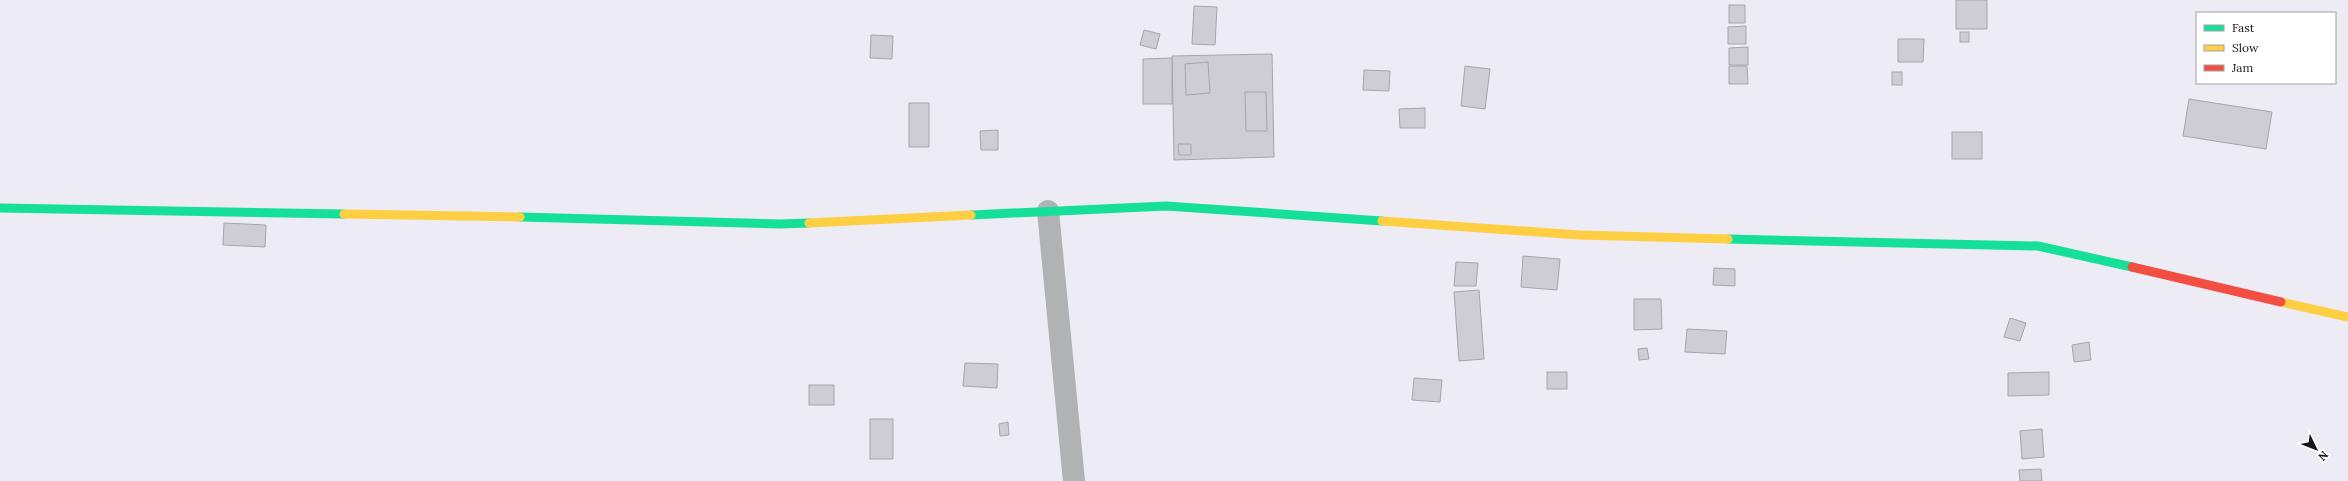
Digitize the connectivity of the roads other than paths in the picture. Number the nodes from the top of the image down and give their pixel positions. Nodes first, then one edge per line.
1 (0, 208) edge
2 (1048, 211) junction
3 (2348, 317) edge
4 (1074, 481) edge

1 - 2 street
2 - 3 street
2 - 4 street

